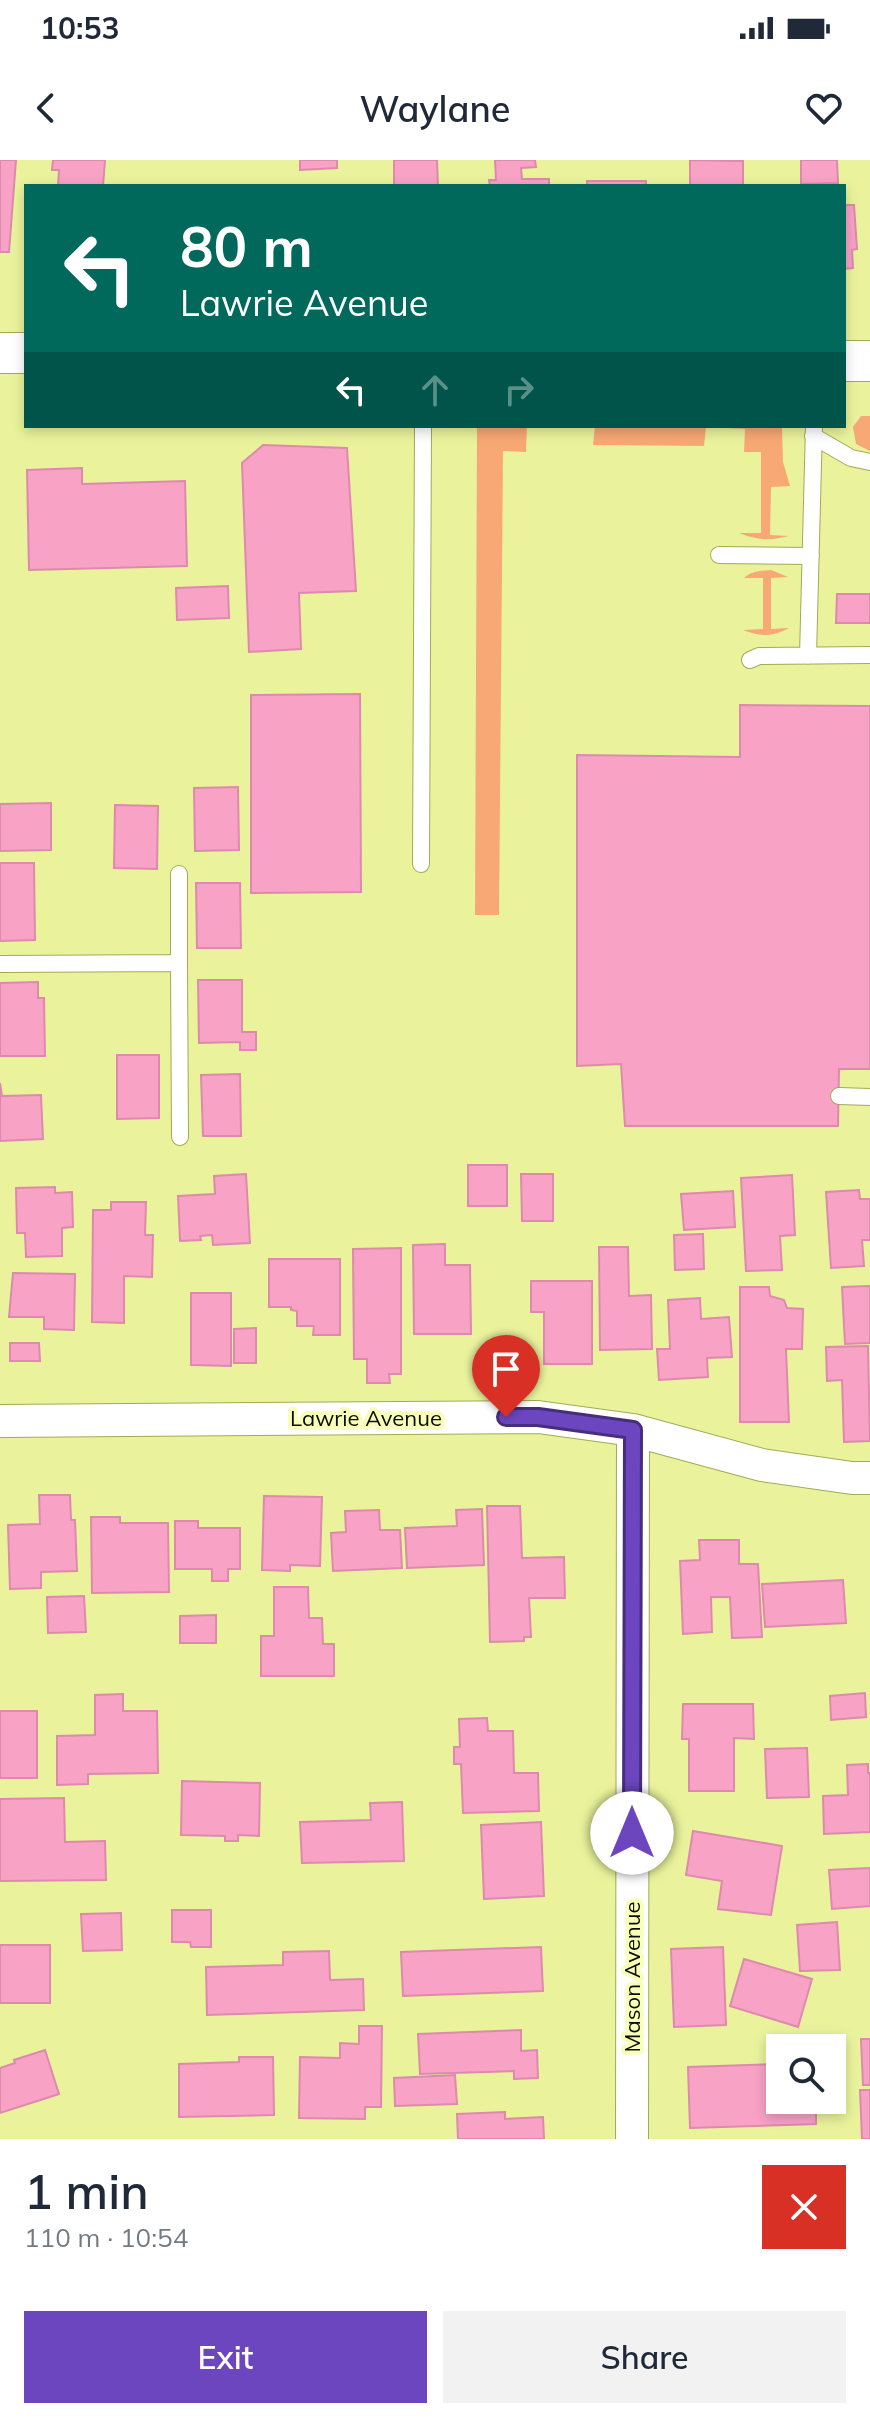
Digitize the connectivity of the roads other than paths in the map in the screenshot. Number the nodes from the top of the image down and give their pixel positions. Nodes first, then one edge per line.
1 (0, 353) edge
2 (24, 353) edge
3 (846, 361) edge
4 (870, 361) edge
5 (423, 428) edge
6 (814, 431) edge
7 (870, 462) edge
8 (719, 555) dead end
9 (811, 556) junction
10 (870, 655) edge
11 (808, 656) junction
12 (750, 660) dead end
13 (421, 864) dead end
14 (179, 874) dead end
15 (179, 963) junction
16 (0, 964) edge
17 (839, 1096) dead end
18 (870, 1097) edge
19 (180, 1137) dead end
20 (0, 1421) edge
21 (633, 1430) junction
22 (870, 1478) edge
23 (632, 2139) edge

1 - 2 street
3 - 4 street
5 - 13 lane
6 - 7 lane
6 - 9 lane
8 - 9 lane
9 - 11 lane
10 - 11 lane
11 - 12 lane
14 - 15 lane
15 - 16 lane
15 - 19 lane
17 - 18 lane
20 - 21 street, Lawrie Avenue
21 - 22 street, Lawrie Avenue
21 - 23 street, Mason Avenue

